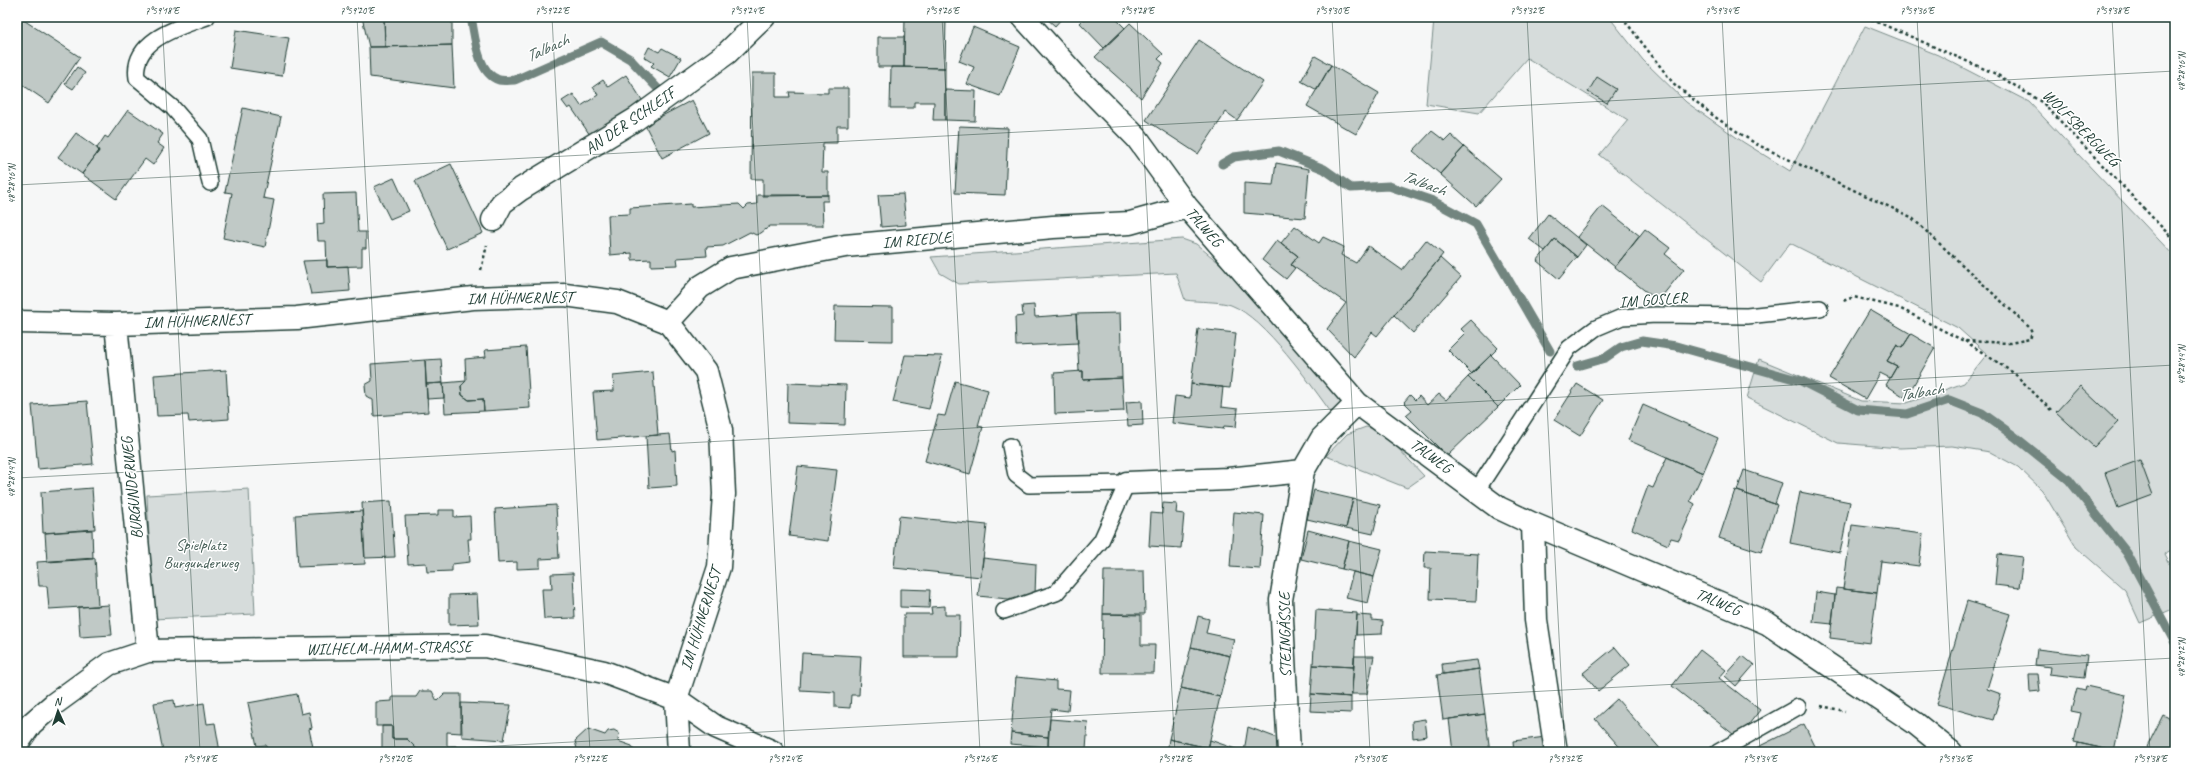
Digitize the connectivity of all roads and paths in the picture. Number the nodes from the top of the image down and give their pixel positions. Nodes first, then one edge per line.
1 (207, 17) edge
2 (764, 17) edge
3 (1023, 17) edge
4 (1622, 17) edge
5 (1866, 17) edge
6 (210, 184) dead end
7 (1187, 207) junction
8 (494, 220) joint
9 (2175, 241) edge
10 (473, 298) junction
11 (1820, 308) joint
12 (17, 322) edge
13 (668, 322) junction
14 (116, 324) junction
15 (1964, 341) junction
16 (1357, 403) junction
17 (2052, 410) dead end
18 (1010, 446) dead end
19 (1303, 471) junction
20 (1127, 483) junction
21 (1477, 490) junction
22 (1533, 524) junction
23 (1004, 611) dead end
24 (148, 651) junction
25 (676, 699) junction
26 (1798, 707) dead end
27 (17, 744) edge
28 (679, 752) edge
29 (773, 752) edge
30 (1289, 752) edge
31 (1556, 752) edge
32 (1718, 752) edge
33 (1951, 752) edge

1 - 6 lane
2 - 8 street, AN DER SCHLEIF
3 - 7 street, TALWEG
4 - 15 path
5 - 9 path, WOLFSBERGWEG
7 - 13 street, IM RIEDLE
7 - 16 street, TALWEG
8 - 10 path
10 - 13 street, IM HÜHNERNEST
10 - 14 street, IM HÜHNERNEST
11 - 15 path
11 - 21 lane, IM GOSLER
12 - 14 street, IM HÜHNERNEST
13 - 25 street, IM HÜHNERNEST
14 - 24 street, BURGUNDERWEG
15 - 17 path
16 - 19 street, STEINGÄSSLE
16 - 21 street, TALWEG
18 - 20 lane
19 - 20 street
19 - 30 street, STEINGÄSSLE
20 - 23 lane
21 - 22 street, TALWEG
22 - 31 street
22 - 33 street, TALWEG
24 - 25 street, WILHELM-HAMM-STRASSE
24 - 27 street, WILHELM-HAMM-STRASSE
25 - 28 street
25 - 29 street, WILHELM-HAMM-STRASSE
26 - 32 lane

